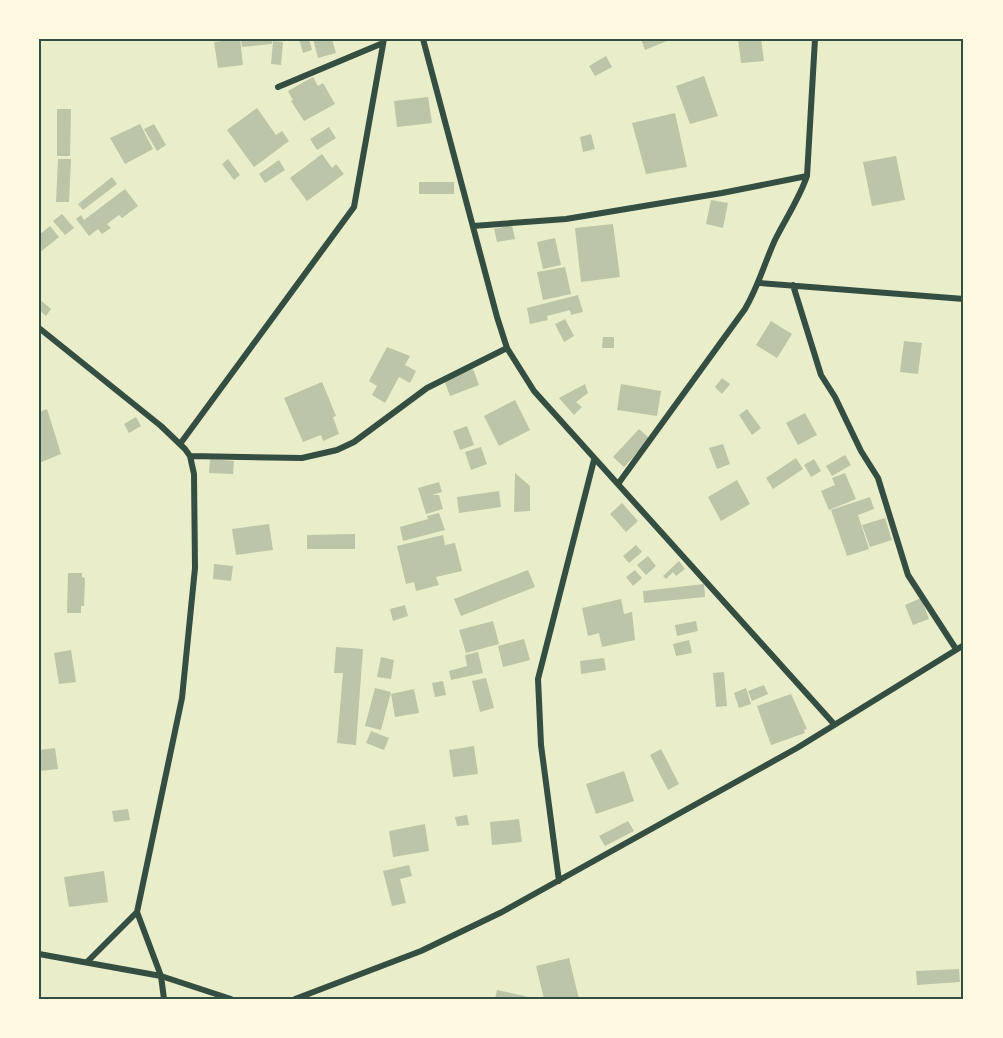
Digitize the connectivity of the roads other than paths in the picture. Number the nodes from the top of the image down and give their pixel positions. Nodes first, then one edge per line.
1 (423, 39) edge
2 (815, 39) edge
3 (384, 41) edge
4 (278, 87) dead end
5 (807, 176) junction
6 (473, 226) junction
7 (760, 283) junction
8 (793, 285) junction
9 (964, 299) edge
10 (39, 328) edge
11 (507, 348) junction
12 (180, 444) junction
13 (190, 456) junction
14 (594, 460) junction
15 (618, 484) junction
16 (964, 645) edge
17 (956, 650) junction
18 (834, 724) junction
19 (559, 881) junction
20 (136, 912) junction
21 (39, 954) edge
22 (87, 962) junction
23 (161, 976) junction
24 (164, 999) edge
25 (231, 999) edge
26 (295, 999) edge

1 - 6 street
2 - 5 street
3 - 4 street
3 - 12 street
5 - 6 street
5 - 7 street
6 - 11 street
7 - 8 street
7 - 15 street
8 - 9 street
8 - 17 street
10 - 12 street
11 - 13 street
11 - 14 street
12 - 13 street
13 - 20 street
14 - 15 street
14 - 19 street
15 - 18 street
16 - 17 street
17 - 18 street
18 - 19 street
19 - 26 street
20 - 22 street
20 - 23 street
21 - 22 street
22 - 23 street
23 - 24 street
23 - 25 street

